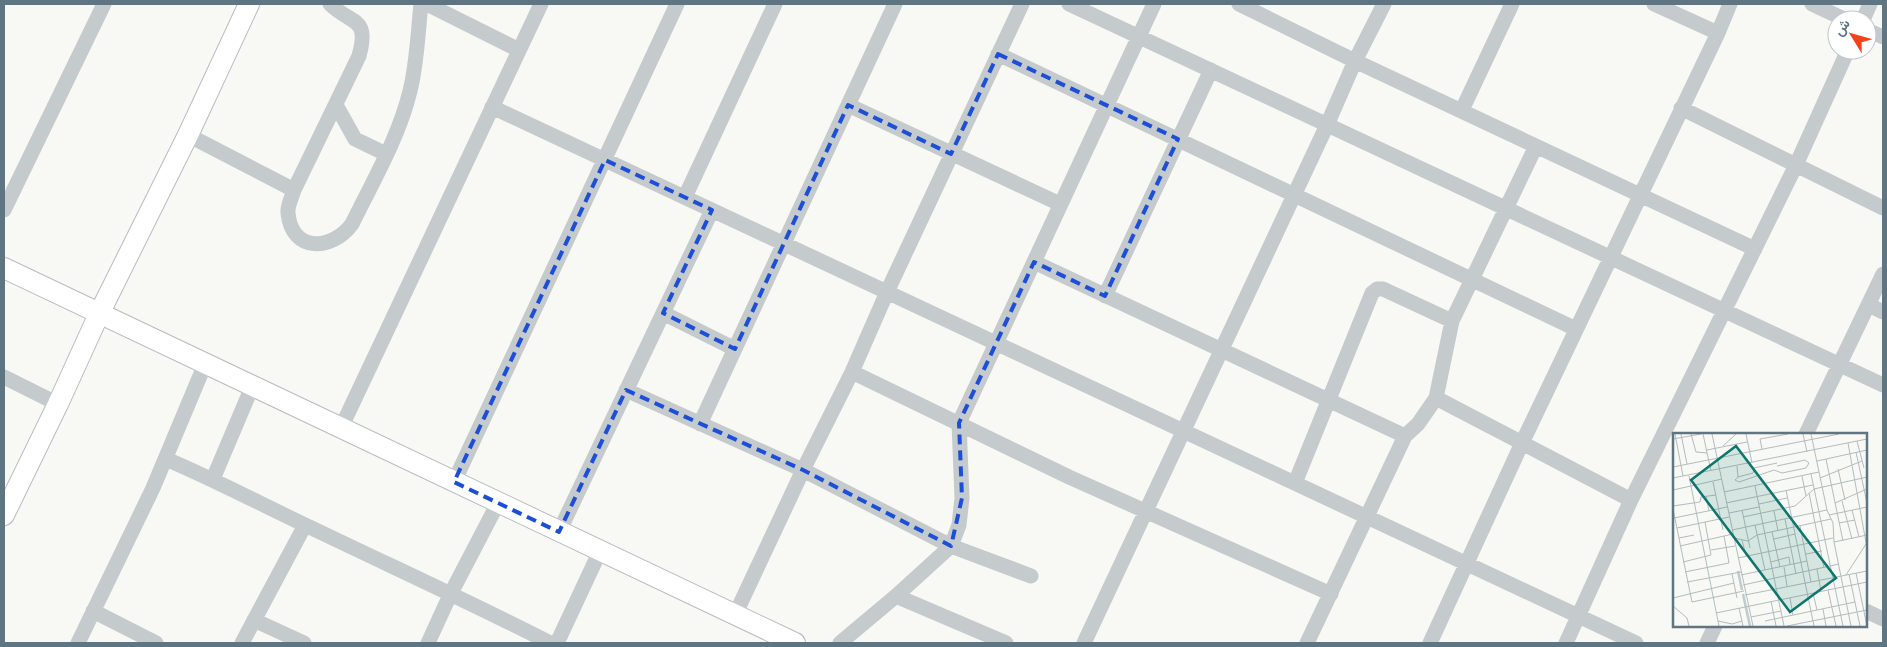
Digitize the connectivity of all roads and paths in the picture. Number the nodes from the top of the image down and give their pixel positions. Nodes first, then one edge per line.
1 (104, 4) edge
2 (249, 4) edge
3 (330, 4) edge
4 (420, 4) edge
5 (426, 4) edge
6 (540, 4) edge
7 (677, 4) edge
8 (775, 4) edge
9 (895, 4) edge
10 (1022, 4) edge
11 (1069, 4) edge
12 (1154, 4) edge
13 (1238, 4) edge
14 (1384, 4) edge
15 (1512, 4) edge
16 (1654, 4) edge
17 (1730, 4) edge
18 (1812, 4) edge
19 (1827, 11) edge
20 (1718, 34) junction
21 (1139, 36) junction
22 (519, 50) junction
23 (998, 54) junction
24 (1843, 60) edge
25 (1355, 61) junction
26 (1211, 70) junction
27 (336, 105) junction
28 (848, 105) junction
29 (1106, 105) junction
30 (492, 107) junction
31 (1681, 108) junction
32 (1462, 110) junction
33 (1327, 125) junction
34 (188, 135) junction
35 (1178, 139) junction
36 (1536, 146) junction
37 (386, 154) junction
38 (951, 154) junction
39 (605, 160) junction
40 (1796, 165) junction
41 (294, 190) junction
42 (1294, 195) junction
43 (1640, 196) junction
44 (685, 197) junction
45 (1060, 204) junction
46 (1506, 208) junction
47 (1883, 208) edge
48 (4, 210) edge
49 (712, 210) junction
50 (784, 243) junction
51 (1755, 249) junction
52 (1610, 258) junction
53 (1034, 262) junction
54 (4, 268) edge
55 (1883, 274) edge
56 (1471, 279) junction
57 (887, 292) junction
58 (1105, 296) junction
59 (1869, 305) junction
60 (1724, 311) junction
61 (1883, 312) edge
62 (663, 313) junction
63 (99, 314) junction
64 (1452, 321) junction
65 (1576, 329) junction
66 (996, 343) junction
67 (735, 348) junction
68 (1222, 350) junction
69 (205, 364) junction
70 (1839, 365) junction
71 (852, 372) junction
72 (4, 377) edge
73 (1883, 385) edge
74 (252, 386) junction
75 (626, 390) junction
76 (1436, 398) junction
77 (1328, 401) junction
78 (58, 404) junction
79 (700, 424) junction
80 (959, 424) junction
81 (341, 428) junction
82 (1184, 431) junction
83 (1806, 433) edge
84 (1405, 436) junction
85 (1522, 443) junction
86 (166, 459) junction
87 (804, 470) junction
88 (213, 478) junction
89 (454, 482) junction
90 (1296, 484) junction
91 (1632, 500) junction
92 (498, 502) junction
93 (1146, 511) junction
94 (4, 515) edge
95 (1366, 517) junction
96 (305, 525) junction
97 (559, 532) junction
98 (952, 546) junction
99 (600, 551) junction
100 (1467, 564) junction
101 (1031, 576) dead end
102 (1331, 594) junction
103 (450, 595) junction
104 (896, 596) junction
105 (93, 611) junction
106 (1867, 611) edge
107 (735, 615) junction
108 (1579, 616) junction
109 (1883, 619) edge
110 (254, 620) junction
111 (1715, 627) edge
112 (784, 641) edge
113 (78, 643) edge
114 (156, 643) edge
115 (242, 643) edge
116 (304, 643) edge
117 (428, 643) edge
118 (550, 643) edge
119 (557, 643) edge
120 (840, 643) edge
121 (1006, 643) edge
122 (1084, 643) edge
123 (1307, 643) edge
124 (1430, 643) edge
125 (1566, 643) edge
126 (1636, 643) edge
127 (1707, 643) edge

1 - 48 street
2 - 34 street
3 - 27 street
4 - 37 street
5 - 22 street
6 - 22 street
7 - 39 street
8 - 44 street
9 - 28 street
10 - 23 street
11 - 21 street
12 - 21 street
13 - 25 street
14 - 25 street
15 - 32 street
16 - 20 street
17 - 20 street
18 - 19 street
20 - 31 street
21 - 26 street
21 - 29 street
22 - 30 street
23 - 29 street
23 - 38 street
24 - 40 street
25 - 32 street
25 - 33 street
26 - 33 street
26 - 35 street
27 - 37 street
27 - 41 street
28 - 38 street
28 - 50 street
29 - 35 street
29 - 45 street
30 - 39 street
30 - 81 street
31 - 40 street
31 - 43 street
32 - 36 street
33 - 42 street
33 - 46 street
34 - 41 street
34 - 63 street
35 - 42 street
35 - 58 street
36 - 43 street
36 - 46 street
37 - 41 street
38 - 45 street
38 - 57 street
39 - 44 street
39 - 89 street
40 - 47 street
40 - 51 street
42 - 56 street
42 - 68 street
43 - 51 street
43 - 52 street
44 - 49 street
45 - 53 street
46 - 52 street
46 - 56 street
49 - 50 street
49 - 62 street
50 - 57 street
50 - 67 street
51 - 60 street
52 - 60 street
52 - 65 street
53 - 58 street
53 - 66 street
54 - 63 street
55 - 59 street
56 - 64 street
56 - 65 street
57 - 66 street
57 - 71 street
58 - 68 street
59 - 61 street
59 - 70 street
60 - 70 street
60 - 91 street
62 - 67 street
62 - 75 street
63 - 69 street
63 - 78 street
64 - 76 street
64 - 77 street
65 - 85 street
66 - 80 street
66 - 82 street
67 - 79 street
68 - 77 street
68 - 82 street
69 - 74 street
69 - 86 street
70 - 73 street
70 - 83 street
71 - 80 street
71 - 87 street
72 - 78 street
74 - 81 street
74 - 88 street
75 - 79 street
75 - 97 street
76 - 84 street
76 - 85 street
77 - 84 street
77 - 90 street
78 - 94 street
79 - 87 street
80 - 93 street
80 - 98 street
81 - 89 street
82 - 90 street
82 - 93 street
84 - 95 street
85 - 91 street
85 - 100 street
86 - 88 street
86 - 105 street
87 - 98 street
87 - 107 street
88 - 96 street
89 - 92 street
90 - 95 street
91 - 108 street
92 - 97 street
92 - 103 street
93 - 102 street
93 - 122 street
95 - 100 street
95 - 102 street
96 - 103 street
96 - 110 street
97 - 99 street
98 - 101 street
98 - 104 street
99 - 107 street
99 - 119 street
100 - 108 street
100 - 124 street
102 - 123 street
103 - 117 street
103 - 118 street
104 - 120 street
104 - 121 street
105 - 113 street
105 - 114 street
106 - 109 street
107 - 112 street
108 - 125 street
108 - 126 street
110 - 115 street
110 - 116 street
111 - 127 street

